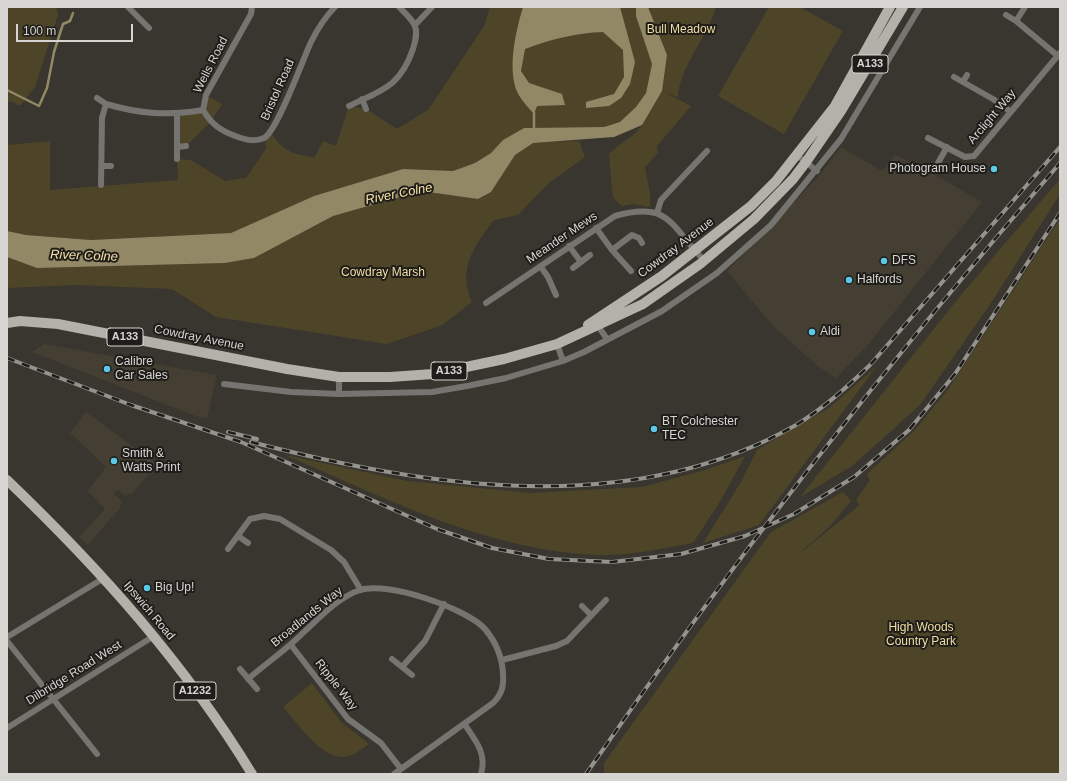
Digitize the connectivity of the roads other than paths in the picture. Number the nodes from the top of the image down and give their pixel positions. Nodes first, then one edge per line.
1 (252, 7) edge
2 (335, 7) edge
3 (399, 7) edge
4 (432, 7) edge
5 (890, 7) edge
6 (903, 7) edge
7 (920, 7) edge
8 (1025, 7) edge
9 (130, 8) edge
10 (1006, 15) dead end
11 (1016, 22) junction
12 (415, 25) junction
13 (149, 28) dead end
14 (1059, 54) edge
15 (967, 75) dead end
16 (954, 77) dead end
17 (963, 82) junction
18 (96, 98) dead end
19 (362, 99) junction
20 (106, 104) junction
21 (349, 106) dead end
22 (366, 109) dead end
23 (203, 110) junction
24 (1010, 112) junction
25 (177, 114) junction
26 (928, 138) dead end
27 (186, 146) dead end
28 (177, 147) junction
29 (947, 148) junction
30 (707, 151) dead end
31 (797, 155) junction
32 (177, 159) dead end
33 (806, 162) junction
34 (938, 163) dead end
35 (102, 166) junction
36 (111, 166) dead end
37 (817, 170) junction
38 (102, 185) dead end
39 (657, 213) junction
40 (596, 228) junction
41 (642, 243) dead end
42 (568, 246) junction
43 (612, 250) junction
44 (695, 251) junction
45 (590, 255) dead end
46 (705, 261) junction
47 (581, 262) junction
48 (541, 267) junction
49 (573, 268) dead end
50 (631, 271) dead end
51 (556, 295) dead end
52 (486, 302) dead end
53 (7, 323) edge
54 (598, 326) junction
55 (607, 339) junction
56 (557, 344) junction
57 (563, 360) junction
58 (339, 377) junction
59 (224, 384) dead end
60 (339, 394) junction
61 (7, 480) edge
62 (238, 536) junction
63 (248, 543) dead end
64 (228, 549) dead end
65 (104, 578) junction
66 (361, 590) junction
67 (606, 600) dead end
68 (444, 604) junction
69 (582, 606) dead end
70 (591, 615) junction
71 (154, 636) junction
72 (7, 637) edge
73 (7, 641) edge
74 (291, 645) junction
75 (392, 659) dead end
76 (502, 660) junction
77 (402, 667) junction
78 (240, 669) dead end
79 (412, 675) dead end
80 (248, 679) junction
81 (257, 690) dead end
82 (53, 699) junction
83 (465, 725) junction
84 (7, 728) edge
85 (97, 754) dead end
86 (401, 769) junction
87 (252, 774) edge
88 (394, 774) edge
89 (481, 774) edge

1 - 23 street, Wells Road
2 - 23 street, Bristol Road
3 - 12 street
4 - 12 street
5 - 31 main road, Cowdray Avenue / A133
6 - 33 main road, Cowdray Avenue / A133
7 - 37 street
8 - 11 street
9 - 13 street
10 - 11 street
11 - 14 street
12 - 19 street
14 - 24 street, Arclight Way
15 - 17 street
16 - 17 street
17 - 24 street
18 - 20 street, Wells Road
19 - 21 street
19 - 22 street
20 - 25 street, Wells Road
20 - 35 street
23 - 25 street, Wells Road
24 - 29 street, Arclight Way
25 - 28 street
26 - 29 street, Arclight Way
27 - 28 street
28 - 32 street
29 - 34 street
30 - 39 street
31 - 33 street
31 - 44 main road, Cowdray Avenue / A133
33 - 37 street
33 - 46 main road, Cowdray Avenue / A133
35 - 36 street
35 - 38 street
37 - 55 street
39 - 40 street, Meander Mews
39 - 44 street
40 - 42 street, Meander Mews
40 - 43 street
41 - 43 street
42 - 47 street
42 - 48 street, Meander Mews
43 - 50 street
44 - 46 street
44 - 56 main road, Cowdray Avenue / A133
45 - 47 street
46 - 54 main road, Cowdray Avenue / A133
47 - 49 street
48 - 51 street
48 - 52 street, Meander Mews
53 - 58 main road, Cowdray Avenue / A133
54 - 55 street
54 - 56 main road, Cowdray Avenue / A133
55 - 57 street
56 - 57 street
56 - 58 main road, Cowdray Avenue / A133
57 - 60 street
58 - 60 street
59 - 60 street
61 - 65 main road, Ipswich Road / A1232
62 - 63 street
62 - 64 street
62 - 66 street
65 - 71 main road, Ipswich Road / A1232
65 - 72 street
66 - 68 street, Broadlands Way
66 - 74 street, Broadlands Way
67 - 70 street
68 - 76 street, Broadlands Way
68 - 77 street
69 - 70 street
70 - 76 street
71 - 82 street, Dilbridge Road West
71 - 87 main road, Ipswich Road / A1232
73 - 82 street
74 - 80 street, Broadlands Way
74 - 86 street, Ripple Way
75 - 77 street
76 - 83 street, Broadlands Way
77 - 79 street
78 - 80 street
80 - 81 street
82 - 84 street, Dilbridge Road West
82 - 85 street
83 - 86 street, Broadlands Way
83 - 89 street
86 - 88 street, Broadlands Way

